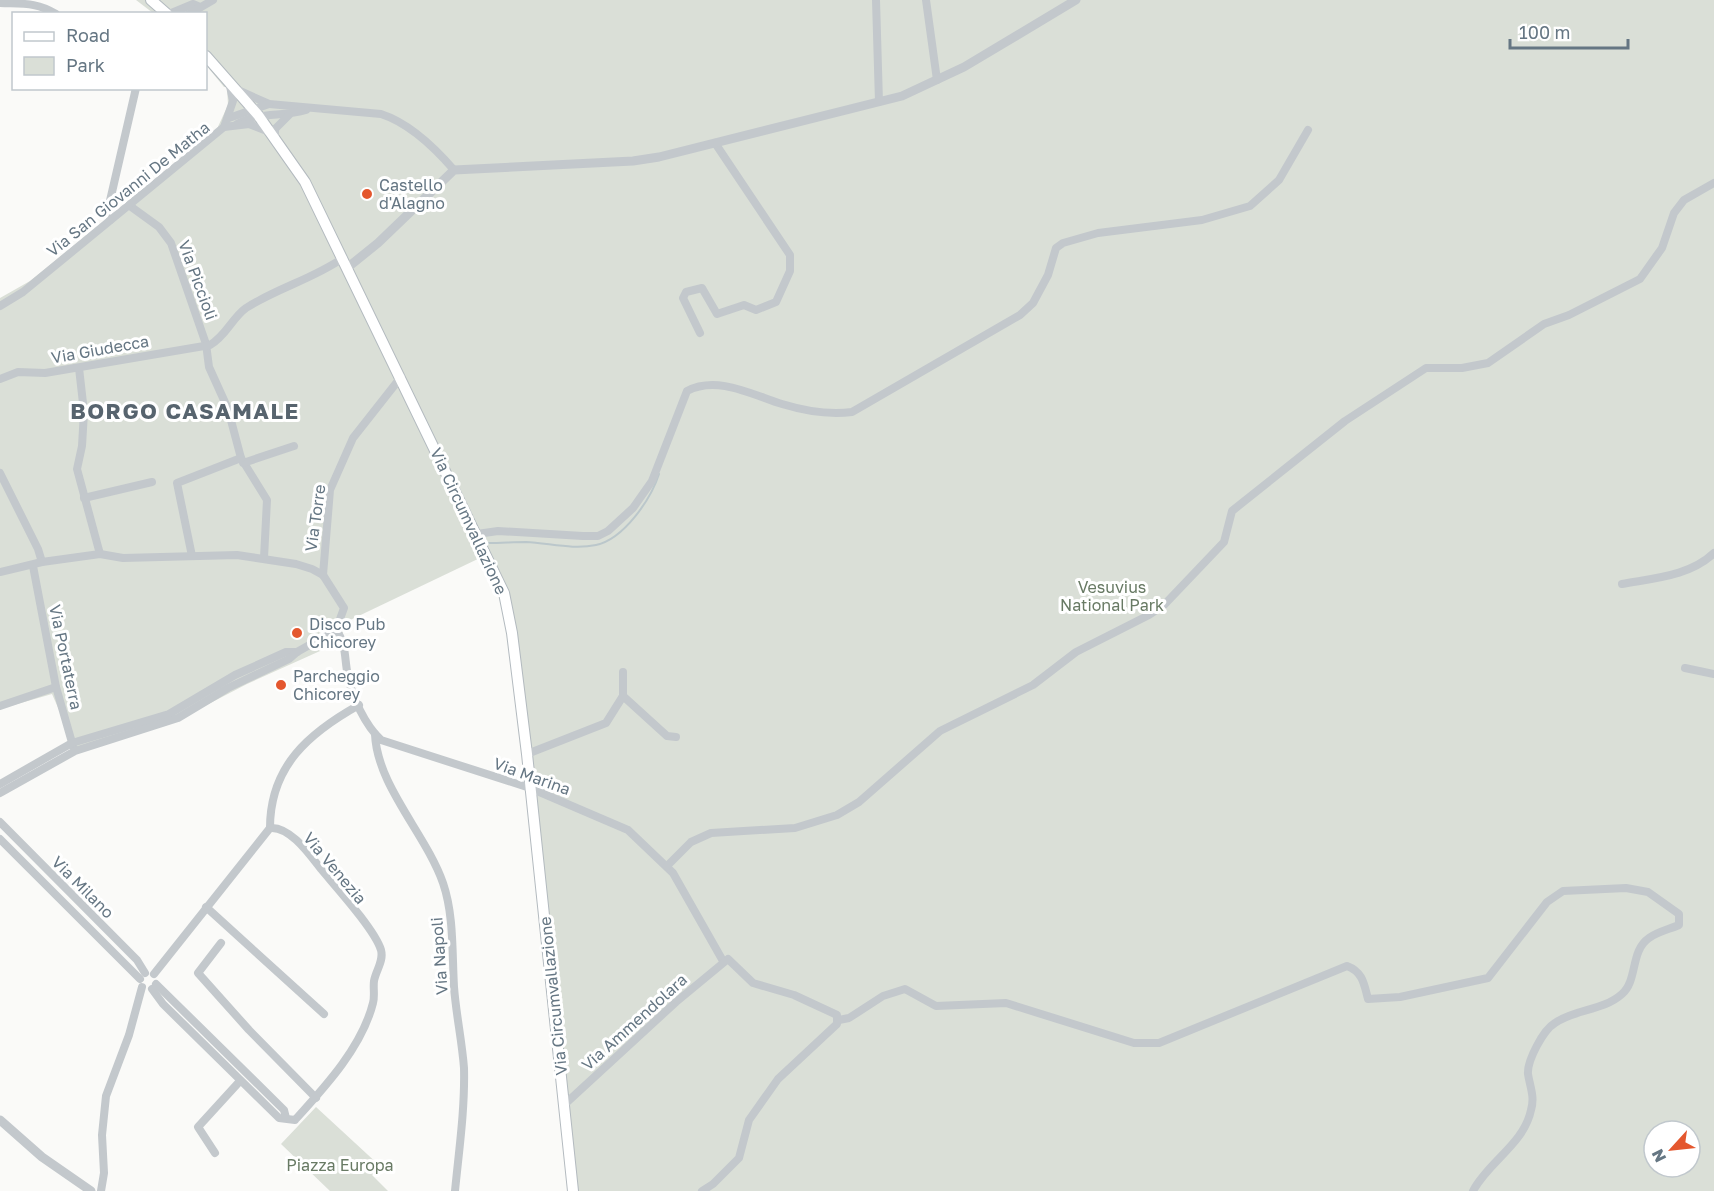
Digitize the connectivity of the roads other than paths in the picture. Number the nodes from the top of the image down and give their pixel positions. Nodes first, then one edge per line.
1 (151, 0) edge
2 (213, 0) edge
3 (876, 0) edge
4 (926, 0) edge
5 (1076, 0) edge
6 (0, 3) edge
7 (200, 7) junction
8 (53, 12) edge
9 (166, 12) edge
10 (173, 12) edge
11 (192, 12) edge
12 (207, 57) edge
13 (937, 80) junction
14 (228, 82) junction
15 (136, 90) edge
16 (879, 102) junction
17 (269, 104) junction
18 (309, 109) junction
19 (256, 112) junction
20 (289, 115) junction
21 (229, 118) junction
22 (236, 125) junction
23 (224, 128) junction
24 (1308, 130) dead end
25 (277, 139) junction
26 (715, 143) junction
27 (454, 170) junction
28 (1714, 183) edge
29 (130, 206) junction
30 (110, 220) junction
31 (345, 263) junction
32 (0, 306) edge
33 (700, 333) dead end
34 (206, 344) junction
35 (79, 368) junction
36 (400, 377) junction
37 (0, 379) edge
38 (294, 446) dead end
39 (242, 460) junction
40 (0, 472) edge
41 (152, 482) dead end
42 (84, 498) junction
43 (478, 538) junction
44 (1714, 553) edge
45 (100, 554) junction
46 (192, 556) junction
47 (264, 558) junction
48 (42, 562) junction
49 (33, 567) junction
50 (0, 572) edge
51 (322, 575) junction
52 (1622, 584) dead end
53 (336, 630) junction
54 (297, 652) junction
55 (1685, 668) dead end
56 (623, 672) dead end
57 (1714, 674) edge
58 (56, 687) junction
59 (623, 696) junction
60 (358, 705) junction
61 (0, 706) edge
62 (375, 734) junction
63 (676, 737) dead end
64 (72, 743) junction
65 (75, 751) junction
66 (527, 754) junction
67 (0, 784) edge
68 (530, 788) junction
69 (0, 793) edge
70 (0, 822) edge
71 (270, 828) junction
72 (0, 838) edge
73 (667, 866) junction
74 (206, 907) junction
75 (221, 943) dead end
76 (723, 961) junction
77 (154, 974) junction
78 (142, 979) junction
79 (154, 987) junction
80 (324, 1014) dead end
81 (839, 1020) junction
82 (240, 1082) junction
83 (316, 1098) junction
84 (565, 1104) junction
85 (286, 1118) junction
86 (0, 1120) edge
87 (215, 1154) dead end
88 (91, 1191) edge
89 (101, 1191) edge
90 (455, 1191) edge
91 (573, 1191) edge
92 (702, 1191) edge
93 (1473, 1191) edge

1 - 9 main road
2 - 7 street
3 - 16 street
4 - 13 street
5 - 13 street
6 - 8 street
7 - 10 street
7 - 11 street
12 - 14 main road, Via Circumvallazione
13 - 16 street
14 - 17 street
14 - 19 main road, Via Circumvallazione
14 - 21 street
15 - 30 street
16 - 26 street
17 - 18 street
17 - 19 street
18 - 20 street
18 - 27 street
19 - 20 street
19 - 21 street
19 - 22 street
19 - 25 main road, Via Circumvallazione
20 - 25 street
21 - 23 street
22 - 23 street, Via San Giovanni De Matha
22 - 25 street, Via San Giovanni De Matha
23 - 29 street, Via San Giovanni De Matha
24 - 43 street
25 - 31 main road, Via Circumvallazione
26 - 27 street
26 - 33 street
27 - 31 street
28 - 73 street
29 - 30 street, Via San Giovanni De Matha
29 - 34 street, Via Piccioli
30 - 32 street, Via San Giovanni De Matha
31 - 34 street
31 - 36 main road, Via Circumvallazione
34 - 35 street, Via Giudecca
34 - 39 street, Via Piccioli
35 - 37 street, Via Giudecca
35 - 42 street
36 - 43 main road, Via Circumvallazione
36 - 51 street, Via Torre
38 - 39 street
39 - 46 street
39 - 47 street, Via Piccioli
40 - 48 street
41 - 42 street
42 - 45 street
43 - 66 main road, Via Circumvallazione
44 - 52 street
45 - 46 street
45 - 48 street
46 - 47 street
47 - 51 street
48 - 49 street
49 - 50 street
49 - 58 street, Via Portaterra
51 - 53 street
53 - 54 street
53 - 60 street
54 - 64 street
54 - 65 street
55 - 57 street
56 - 59 street
58 - 61 street
58 - 64 street, Via Portaterra
59 - 63 street
59 - 66 street
60 - 62 street
60 - 71 street
62 - 68 street, Via Marina
62 - 90 street, Via Napoli
64 - 65 street, Via Portaterra
64 - 67 street
65 - 69 street
66 - 68 main road, Via Circumvallazione
68 - 73 street, Via Marina
68 - 84 main road, Via Circumvallazione
70 - 78 street, Via Milano
71 - 74 street
71 - 83 street, Via Venezia
72 - 78 street, Via Milano
73 - 76 street
74 - 77 street
74 - 80 street
75 - 83 street
76 - 81 street
76 - 84 street, Via Ammendolara
77 - 78 street
77 - 79 street
78 - 79 street
78 - 89 street
79 - 82 street
79 - 85 street
81 - 92 street
81 - 93 street
82 - 85 street
82 - 87 street
83 - 85 street
84 - 91 main road, Via Circumvallazione
86 - 88 street

